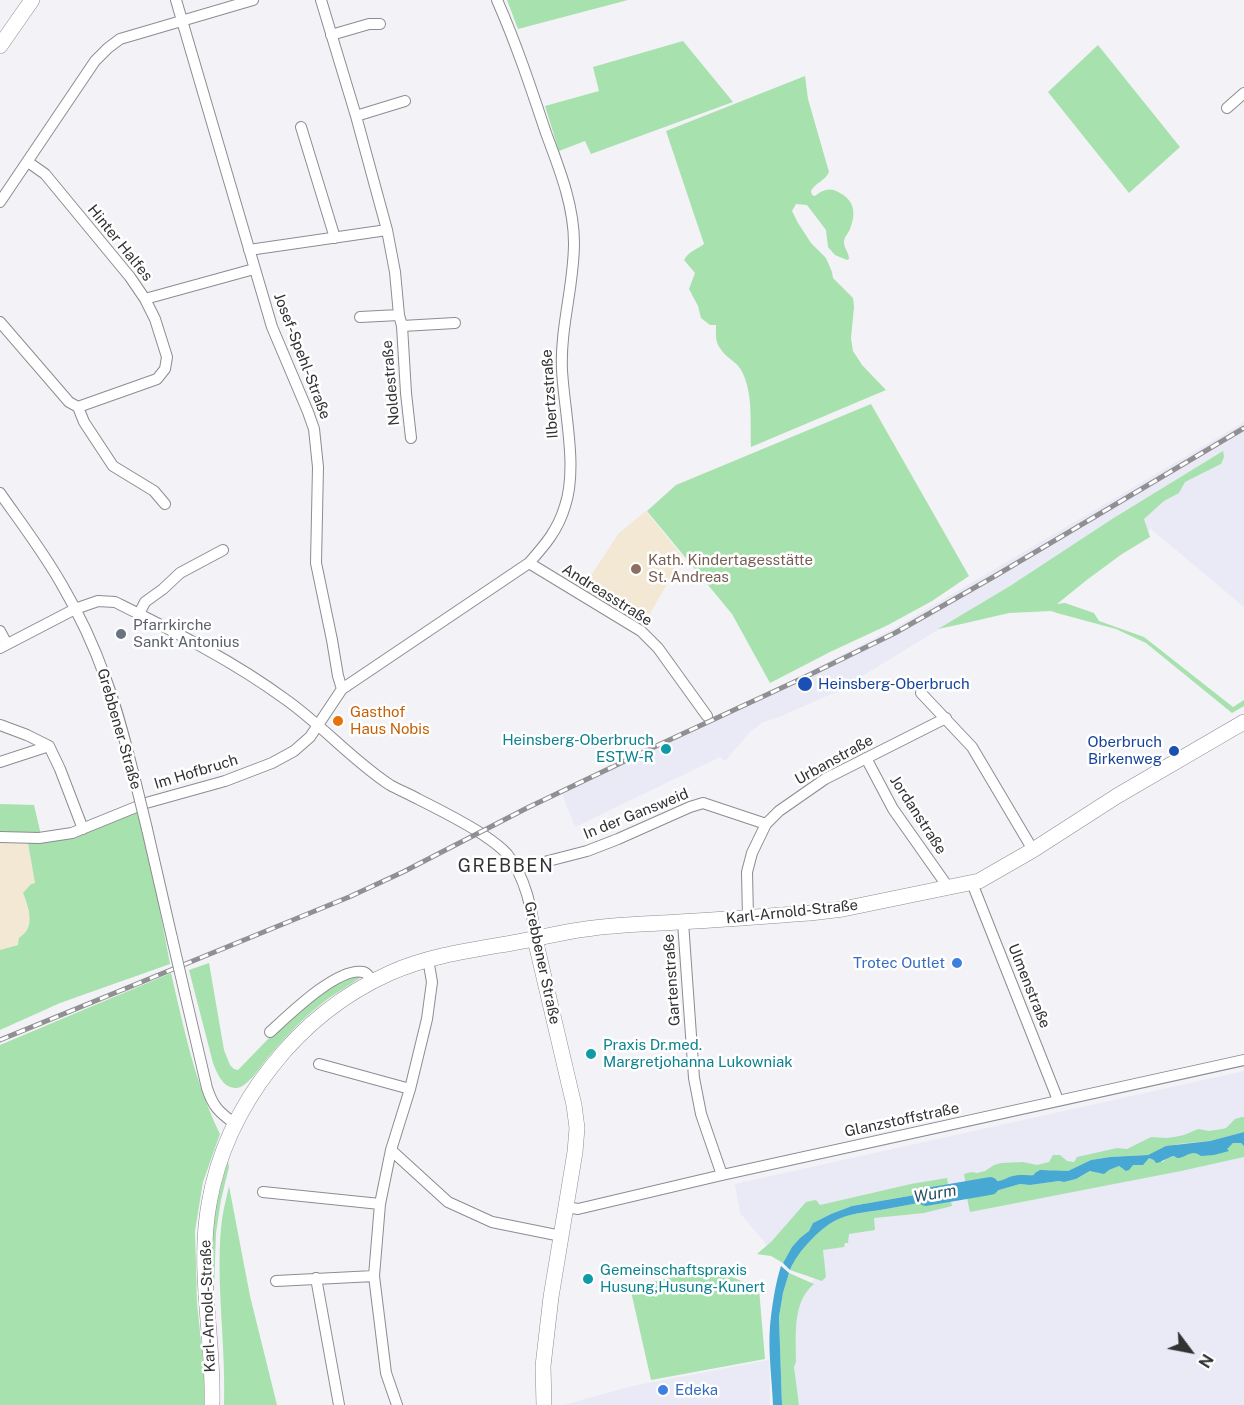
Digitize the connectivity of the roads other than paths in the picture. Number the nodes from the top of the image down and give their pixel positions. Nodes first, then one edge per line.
1 (32, 0) edge
2 (176, 0) edge
3 (253, 0) edge
4 (321, 0) edge
5 (497, 0) edge
6 (182, 21) junction
7 (380, 24) dead end
8 (331, 35) junction
9 (0, 46) edge
10 (1244, 93) edge
11 (405, 101) dead end
12 (1227, 108) dead end
13 (356, 116) junction
14 (302, 127) dead end
15 (28, 162) junction
16 (0, 202) edge
17 (387, 230) junction
18 (335, 238) junction
19 (249, 250) junction
20 (254, 269) junction
21 (145, 299) junction
22 (399, 315) junction
23 (360, 317) dead end
24 (0, 322) edge
25 (455, 323) dead end
26 (402, 326) junction
27 (78, 407) junction
28 (411, 438) dead end
29 (0, 493) edge
30 (165, 504) dead end
31 (223, 550) dead end
32 (529, 564) junction
33 (75, 609) junction
34 (139, 614) junction
35 (0, 630) edge
36 (4, 646) edge
37 (342, 689) junction
38 (921, 693) dead end
39 (707, 716) dead end
40 (946, 717) junction
41 (1244, 722) edge
42 (318, 724) junction
43 (0, 725) edge
44 (49, 746) junction
45 (866, 758) junction
46 (0, 762) edge
47 (766, 824) junction
48 (83, 829) junction
49 (0, 837) edge
50 (1033, 850) junction
51 (517, 869) junction
52 (972, 883) junction
53 (948, 887) junction
54 (748, 918) junction
55 (683, 922) junction
56 (536, 939) junction
57 (428, 959) junction
58 (373, 982) junction
59 (270, 1032) dead end
60 (1244, 1060) edge
61 (320, 1064) dead end
62 (410, 1089) junction
63 (1058, 1100) junction
64 (235, 1124) junction
65 (391, 1150) junction
66 (722, 1175) junction
67 (263, 1192) dead end
68 (380, 1204) junction
69 (566, 1207) junction
70 (561, 1236) junction
71 (374, 1276) junction
72 (316, 1278) junction
73 (276, 1281) dead end
74 (212, 1405) edge
75 (339, 1405) edge
76 (397, 1405) edge
77 (544, 1405) edge

1 - 9 main road
2 - 6 street, Josef-Spehl-Straße
3 - 6 street
4 - 8 street, Noldestraße
5 - 32 street, Ilbertzstraße
6 - 15 street
6 - 19 street, Josef-Spehl-Straße
7 - 8 street
8 - 13 street, Noldestraße
10 - 12 street
11 - 13 street
13 - 17 street, Noldestraße
14 - 18 street
15 - 16 street
15 - 21 street, Hinter Halfes
17 - 18 street
17 - 22 street, Noldestraße
18 - 19 street
19 - 20 street, Josef-Spehl-Straße
20 - 21 street
20 - 37 street, Josef-Spehl-Straße
21 - 27 street, Hinter Halfes
22 - 23 street
22 - 26 street, Noldestraße
24 - 27 street
25 - 26 street, Noldestraße
26 - 28 street, Noldestraße
27 - 30 street
29 - 33 street, Grebbener Straße
31 - 34 street
32 - 37 street, Ilbertzstraße
32 - 39 street, Andreasstraße
33 - 34 street, Grebbener Straße
33 - 36 street
33 - 64 street, Grebbener Straße, bridge
34 - 42 street, Grebbener Straße
35 - 36 street
37 - 42 street
38 - 40 street
40 - 45 street, Urbanstraße
40 - 50 street
41 - 50 main road, Karl-Arnold-Straße
42 - 48 street, Im Hofbruch
42 - 51 street, Grebbener Straße
43 - 44 street
44 - 46 street
44 - 48 street
45 - 47 street, Urbanstraße
45 - 53 street, Jordanstraße
47 - 51 street, In der Gansweid
47 - 54 street, Urbanstraße
48 - 49 street, Im Hofbruch
50 - 52 main road, Karl-Arnold-Straße
51 - 56 street, Grebbener Straße
52 - 53 main road, Karl-Arnold-Straße
52 - 63 street, Ulmenstraße
53 - 54 main road, Karl-Arnold-Straße
54 - 55 main road, Karl-Arnold-Straße
55 - 56 main road, Karl-Arnold-Straße
55 - 66 street, Gartenstraße
56 - 57 main road, Karl-Arnold-Straße
56 - 69 main road, Grebbener Straße
57 - 58 main road, Karl-Arnold-Straße
57 - 62 street
58 - 59 street
58 - 64 main road, Karl-Arnold-Straße
60 - 63 street, Glanzstoffstraße
61 - 62 street
62 - 65 street
63 - 66 street, Glanzstoffstraße
64 - 74 main road, Karl-Arnold-Straße
65 - 68 street
65 - 70 street
66 - 69 street, Glanzstoffstraße
67 - 68 street
68 - 71 street
69 - 70 main road, Grebbener Straße
70 - 77 main road, Grebbener Straße
71 - 72 street
71 - 76 street
72 - 73 street
72 - 75 street

